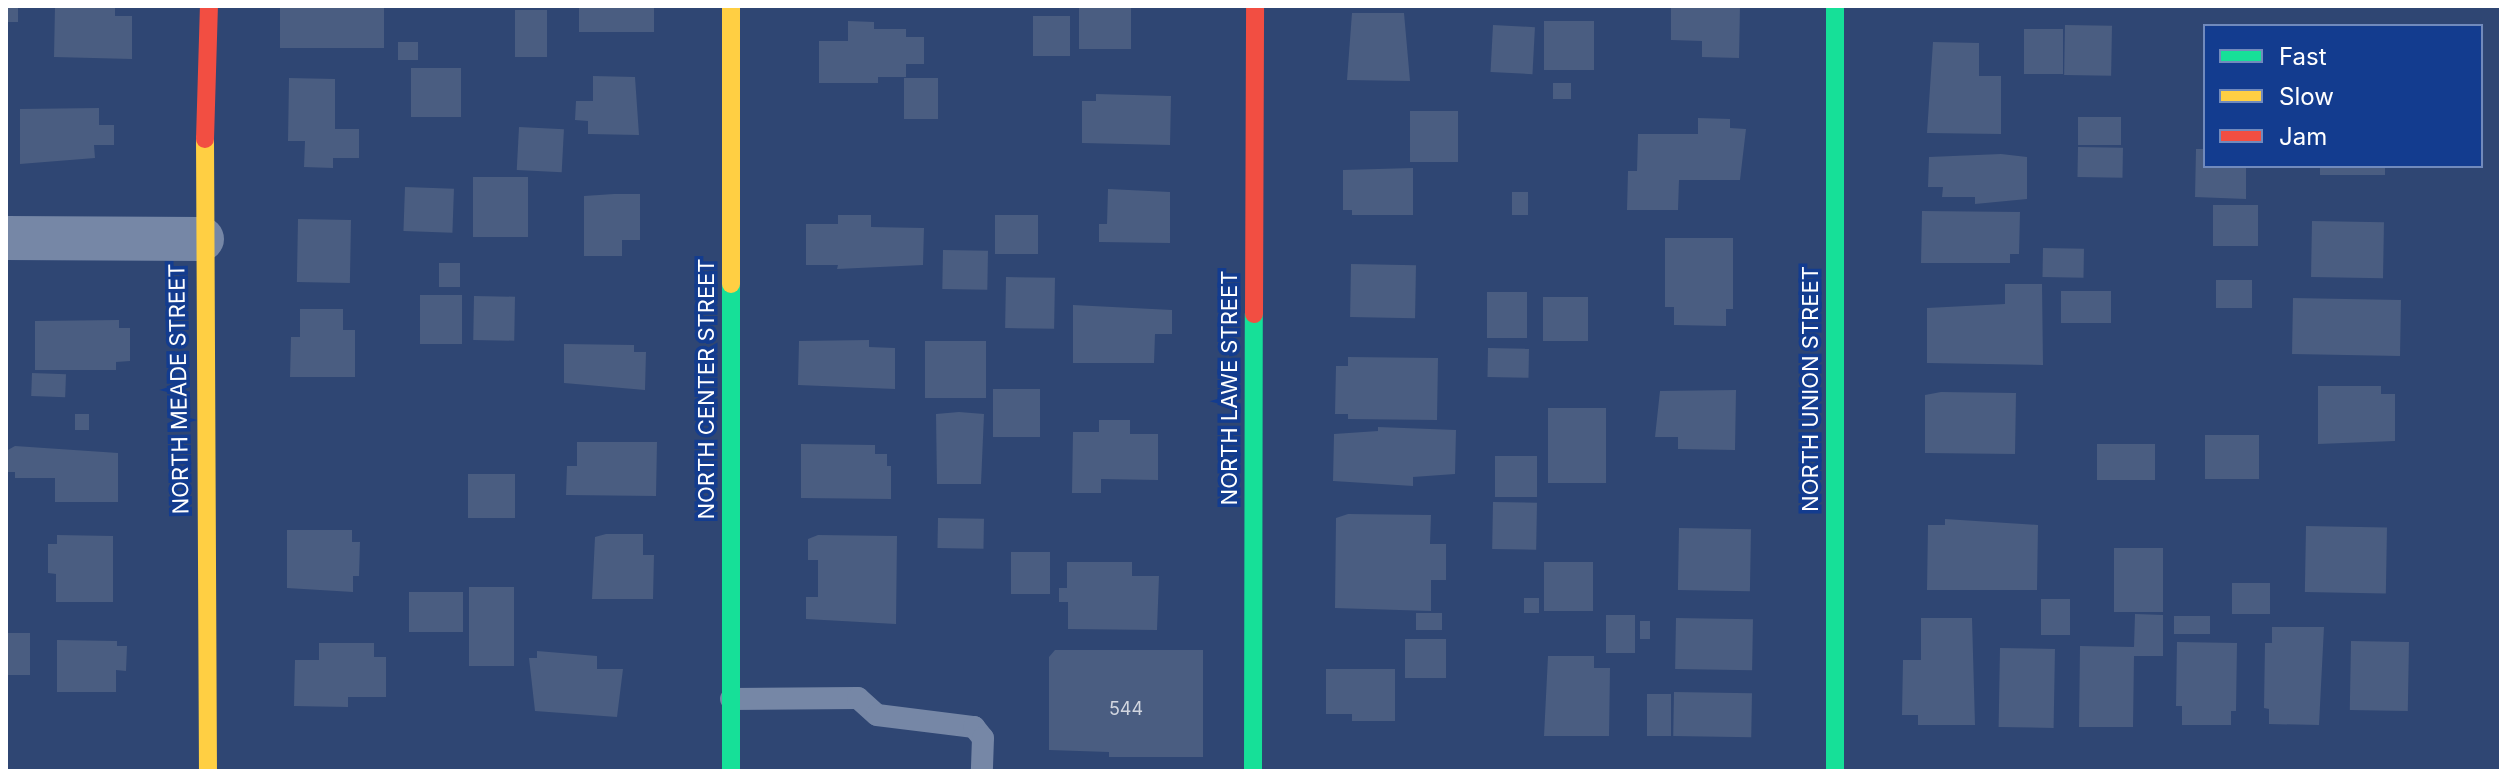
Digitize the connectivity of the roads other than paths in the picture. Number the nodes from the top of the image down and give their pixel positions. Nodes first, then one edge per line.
1 (209, 6) edge
2 (731, 6) edge
3 (1255, 6) edge
4 (1835, 6) edge
5 (6, 238) edge
6 (202, 239) junction
7 (731, 699) junction
8 (208, 771) edge
9 (731, 771) edge
10 (982, 771) edge
11 (1253, 771) edge
12 (1835, 771) edge

1 - 6 street, NORTH MEADE STREET
2 - 7 street, NORTH CENTER STREET
3 - 11 street, NORTH LAWE STREET
4 - 12 street, NORTH UNION STREET
5 - 6 street
6 - 8 street, NORTH MEADE STREET
7 - 9 street, NORTH CENTER STREET
7 - 10 lane

